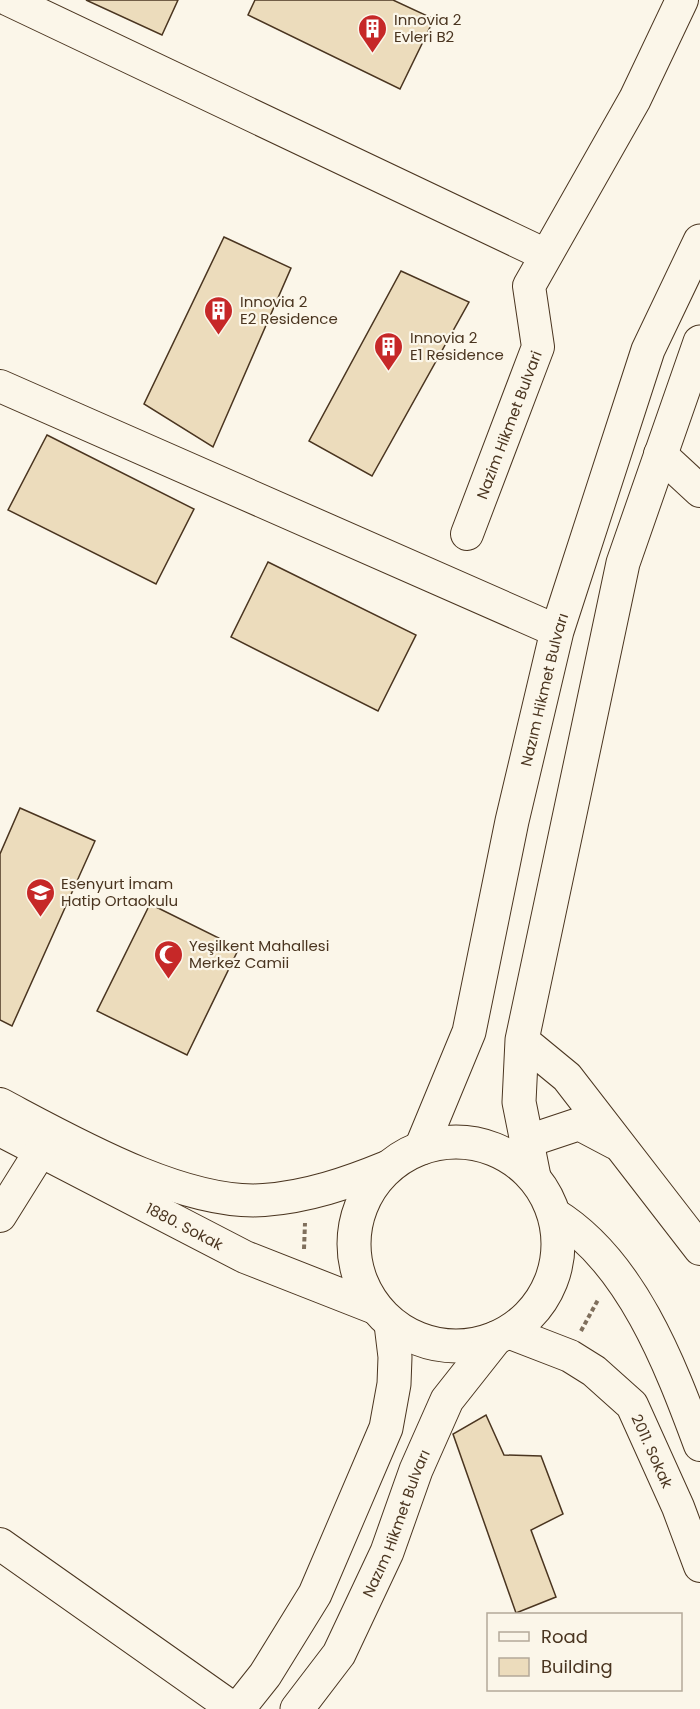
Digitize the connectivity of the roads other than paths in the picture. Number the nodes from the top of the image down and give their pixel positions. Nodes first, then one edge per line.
1 (9, 0) edge
2 (682, 0) edge
3 (700, 241) edge
4 (546, 255) junction
5 (700, 342) edge
6 (0, 386) edge
7 (660, 454) junction
8 (700, 491) edge
9 (467, 534) dead end
10 (557, 630) junction
11 (522, 1040) junction
12 (0, 1104) edge
13 (0, 1130) edge
14 (525, 1142) junction
15 (619, 1145) junction
16 (421, 1148) junction
17 (40, 1152) junction
18 (387, 1167) junction
19 (534, 1177) junction
20 (554, 1214) junction
21 (0, 1216) edge
22 (700, 1249) edge
23 (383, 1316) junction
24 (502, 1335) junction
25 (700, 1445) edge
26 (691, 1512) edge
27 (0, 1544) edge
28 (700, 1566) edge
29 (236, 1709) edge
30 (297, 1709) edge

1 - 4 street
2 - 4 street, Nazim Hikmet Bulvari
3 - 10 main road, Nazım Hikmet Bulvarı
4 - 9 street, Nazim Hikmet Bulvari
5 - 7 main road
6 - 10 street
7 - 8 street
7 - 11 main road
10 - 16 main road, Nazım Hikmet Bulvarı
11 - 14 main road
11 - 15 street
12 - 18 street, 1880. Sokak
13 - 17 street, 1880. Sokak
14 - 15 street
14 - 19 main road
15 - 22 street
16 - 18 main road
16 - 19 main road
17 - 21 street
17 - 23 street, 1880. Sokak
18 - 23 main road
19 - 20 main road
20 - 24 main road
20 - 25 street
23 - 24 main road
23 - 29 main road
24 - 26 street, 2011. Sokak
24 - 30 main road, Nazım Hikmet Bulvarı
26 - 28 street, 2011. Sokak
27 - 29 street

